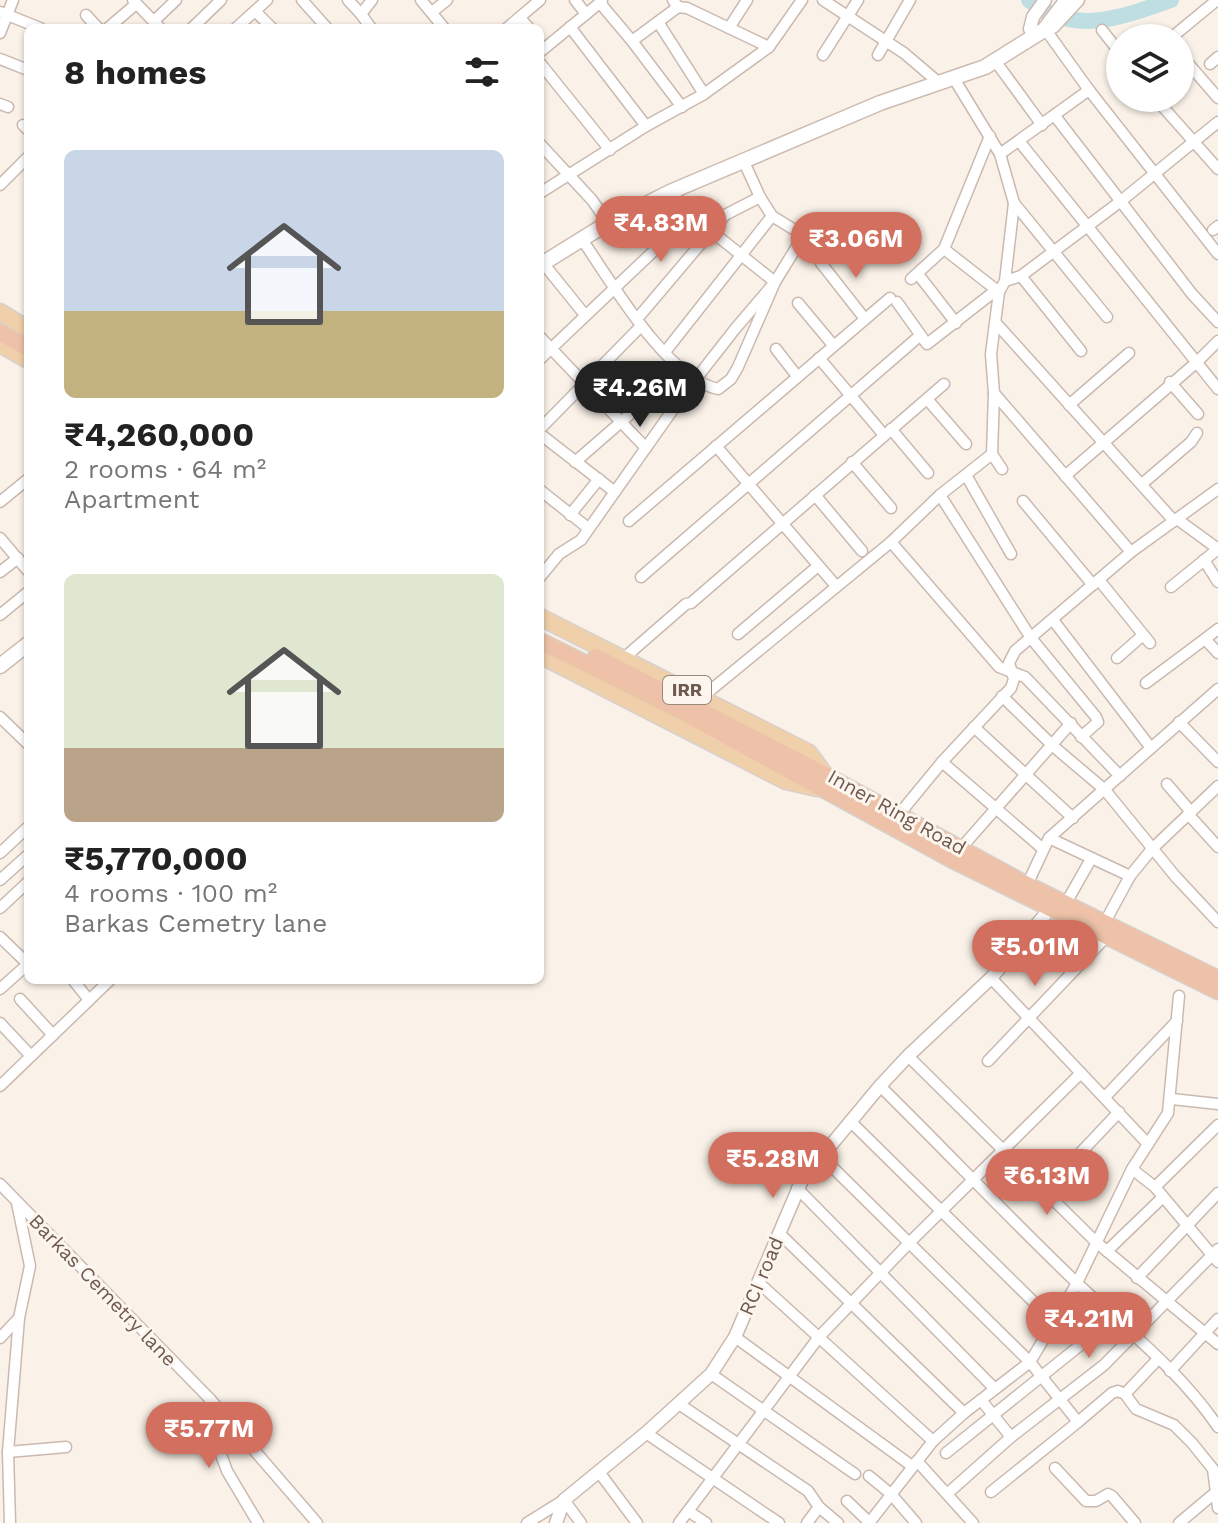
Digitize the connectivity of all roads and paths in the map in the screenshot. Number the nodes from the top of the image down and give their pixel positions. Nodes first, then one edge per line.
1 (13, 0) edge
2 (176, 0) edge
3 (221, 0) edge
4 (302, 0) edge
5 (348, 0) edge
6 (372, 0) edge
7 (421, 0) edge
8 (447, 0) edge
9 (540, 0) edge
10 (575, 0) edge
11 (747, 0) edge
12 (802, 0) edge
13 (823, 0) edge
14 (858, 0) edge
15 (910, 0) edge
16 (1045, 0) edge
17 (1058, 0) edge
18 (1217, 0) edge
19 (135, 2) edge
20 (602, 2) edge
21 (1072, 3) edge
22 (261, 4) edge
23 (682, 4) edge
24 (432, 12) junction
25 (4, 14) edge
26 (361, 14) junction
27 (586, 14) junction
28 (86, 15) dead end
29 (848, 16) junction
30 (520, 18) junction
31 (658, 22) junction
32 (30, 24) edge
33 (94, 24) edge
34 (112, 24) edge
35 (157, 24) edge
36 (196, 24) edge
37 (240, 24) edge
38 (270, 24) edge
39 (323, 24) edge
40 (368, 24) edge
41 (441, 24) edge
42 (512, 24) edge
43 (525, 24) edge
44 (1188, 24) edge
45 (570, 27) junction
46 (729, 28) junction
47 (1040, 28) junction
48 (1102, 30) dead end
49 (0, 33) edge
50 (1106, 35) edge
51 (886, 40) junction
52 (632, 41) junction
53 (544, 45) edge
54 (769, 47) junction
55 (823, 55) dead end
56 (878, 55) dead end
57 (0, 59) edge
58 (996, 62) junction
59 (24, 68) edge
60 (544, 68) edge
61 (976, 69) junction
62 (1194, 70) edge
63 (953, 77) junction
64 (938, 82) junction
65 (1089, 90) junction
66 (704, 94) junction
67 (1218, 98) edge
68 (682, 107) junction
69 (1167, 112) edge
70 (1055, 116) junction
71 (1218, 122) edge
72 (1042, 125) junction
73 (646, 126) junction
74 (990, 136) junction
75 (1019, 141) junction
76 (1194, 143) junction
77 (544, 148) edge
78 (610, 150) junction
79 (1000, 154) junction
80 (24, 161) edge
81 (744, 162) junction
82 (1218, 169) edge
83 (1155, 172) junction
84 (569, 175) junction
85 (0, 185) edge
86 (544, 191) edge
87 (670, 192) junction
88 (760, 197) junction
89 (1121, 201) junction
90 (1014, 203) junction
91 (772, 216) junction
92 (608, 223) junction
93 (1085, 225) junction
94 (711, 231) junction
95 (581, 238) junction
96 (660, 245) dead end
97 (944, 249) junction
98 (1051, 251) junction
99 (1218, 254) edge
100 (741, 255) junction
101 (544, 263) edge
102 (821, 263) dead end
103 (544, 266) edge
104 (1021, 276) junction
105 (1005, 281) junction
106 (775, 282) junction
107 (614, 286) junction
108 (997, 292) junction
109 (798, 303) dead end
110 (0, 312) edge
111 (585, 315) junction
112 (1107, 317) dead end
113 (865, 319) junction
114 (0, 322) edge
115 (639, 322) junction
116 (1218, 322) edge
117 (956, 323) junction
118 (996, 323) junction
119 (24, 327) edge
120 (0, 332) edge
121 (24, 336) edge
122 (916, 339) dead end
123 (1218, 341) edge
124 (544, 342) edge
125 (0, 344) edge
126 (833, 345) junction
127 (24, 346) edge
128 (776, 349) dead end
129 (550, 350) junction
130 (1081, 351) dead end
131 (665, 352) junction
132 (1129, 353) dead end
133 (544, 355) edge
134 (24, 358) edge
135 (819, 358) junction
136 (1197, 362) junction
137 (682, 369) junction
138 (797, 376) junction
139 (696, 381) junction
140 (1170, 382) junction
141 (944, 384) dead end
142 (585, 385) junction
143 (1218, 389) edge
144 (994, 393) junction
145 (850, 395) junction
146 (927, 399) junction
147 (1069, 405) junction
148 (1198, 414) dead end
149 (621, 423) junction
150 (544, 427) edge
151 (888, 432) junction
152 (1197, 433) dead end
153 (544, 435) edge
154 (1105, 441) junction
155 (966, 444) dead end
156 (716, 446) junction
157 (646, 448) junction
158 (992, 454) junction
159 (575, 462) junction
160 (852, 462) junction
161 (1002, 469) dead end
162 (928, 473) dead end
163 (966, 475) junction
164 (1065, 476) junction
165 (599, 479) junction
166 (24, 482) edge
167 (747, 483) junction
168 (1142, 484) junction
169 (1218, 489) edge
170 (615, 492) junction
171 (544, 493) edge
172 (815, 495) junction
173 (940, 495) junction
174 (1023, 501) dead end
175 (0, 502) edge
176 (891, 508) dead end
177 (570, 515) junction
178 (1176, 520) junction
179 (629, 521) dead end
180 (781, 523) junction
181 (588, 528) junction
182 (0, 538) edge
183 (891, 542) junction
184 (1218, 549) edge
185 (862, 551) dead end
186 (1131, 552) junction
187 (1011, 554) dead end
188 (18, 558) junction
189 (1204, 560) junction
190 (24, 566) edge
191 (818, 566) junction
192 (0, 572) edge
193 (544, 572) edge
194 (641, 577) dead end
195 (1218, 582) edge
196 (1096, 583) junction
197 (836, 586) junction
198 (1171, 587) dead end
199 (24, 595) edge
200 (0, 615) edge
201 (544, 619) edge
202 (1053, 620) junction
203 (1218, 629) edge
204 (544, 632) edge
205 (738, 634) dead end
206 (1031, 638) junction
207 (1205, 639) junction
208 (544, 643) edge
209 (24, 647) edge
210 (1218, 653) edge
211 (544, 657) edge
212 (1117, 658) dead end
213 (627, 659) junction
214 (0, 666) edge
215 (1012, 672) junction
216 (1146, 683) dead end
217 (1218, 689) edge
218 (1002, 696) junction
219 (701, 698) junction
220 (0, 717) edge
221 (1179, 722) junction
222 (1071, 723) junction
223 (974, 727) junction
224 (1081, 737) junction
225 (24, 740) edge
226 (1053, 746) junction
227 (1151, 748) junction
228 (942, 762) junction
229 (1218, 762) edge
230 (800, 770) junction
231 (1026, 775) junction
232 (1120, 776) junction
233 (821, 781) junction
234 (1167, 784) dead end
235 (1218, 786) edge
236 (1105, 790) junction
237 (994, 809) junction
238 (1190, 813) junction
239 (1073, 818) junction
240 (894, 820) junction
241 (24, 831) edge
242 (1046, 844) junction
243 (962, 847) junction
244 (1218, 847) edge
245 (1152, 849) junction
246 (0, 853) edge
247 (24, 859) edge
248 (1091, 859) junction
249 (1130, 876) junction
250 (0, 880) edge
251 (1027, 885) junction
252 (24, 886) edge
253 (1058, 906) junction
254 (0, 908) edge
255 (1218, 922) edge
256 (1105, 929) junction
257 (0, 937) edge
258 (24, 960) edge
259 (24, 968) edge
260 (991, 978) junction
261 (1218, 979) edge
262 (76, 984) edge
263 (106, 984) edge
264 (0, 989) edge
265 (1218, 991) edge
266 (1179, 996) dead end
267 (20, 999) dead end
268 (89, 1000) junction
269 (1030, 1018) junction
270 (1177, 1021) junction
271 (0, 1023) edge
272 (53, 1035) junction
273 (31, 1056) junction
274 (908, 1056) junction
275 (988, 1061) dead end
276 (1081, 1073) junction
277 (2, 1078) edge
278 (880, 1086) junction
279 (1105, 1097) junction
280 (1172, 1099) junction
281 (1218, 1104) edge
282 (1119, 1112) junction
283 (851, 1122) junction
284 (1218, 1125) edge
285 (1148, 1144) junction
286 (1003, 1150) junction
287 (823, 1158) junction
288 (1068, 1166) dead end
289 (1132, 1169) junction
290 (975, 1179) junction
291 (1, 1185) edge
292 (1155, 1187) junction
293 (797, 1188) junction
294 (1218, 1193) edge
295 (1163, 1197) junction
296 (16, 1201) junction
297 (941, 1212) junction
298 (1187, 1224) junction
299 (779, 1233) junction
300 (910, 1242) junction
301 (1096, 1242) junction
302 (1107, 1251) junction
303 (1216, 1255) edge
304 (880, 1273) junction
305 (1137, 1278) junction
306 (759, 1283) junction
307 (1077, 1283) junction
308 (1166, 1302) junction
309 (851, 1303) junction
310 (19, 1318) junction
311 (1114, 1318) junction
312 (1218, 1319) edge
313 (1054, 1322) junction
314 (1205, 1332) junction
315 (1134, 1334) junction
316 (735, 1337) junction
317 (819, 1337) junction
318 (0, 1338) edge
319 (1218, 1344) edge
320 (1158, 1359) junction
321 (1030, 1362) junction
322 (1170, 1371) junction
323 (711, 1374) junction
324 (789, 1374) junction
325 (1042, 1376) junction
326 (995, 1389) junction
327 (1125, 1394) junction
328 (1061, 1398) junction
329 (210, 1399) junction
330 (981, 1400) junction
331 (679, 1404) junction
332 (763, 1409) junction
333 (964, 1413) junction
334 (993, 1415) junction
335 (1078, 1422) junction
336 (1218, 1427) edge
337 (646, 1433) junction
338 (1011, 1437) junction
339 (933, 1441) junction
340 (738, 1444) junction
341 (66, 1447) dead end
342 (8, 1452) junction
343 (946, 1453) dead end
344 (0, 1461) edge
345 (915, 1463) junction
346 (1215, 1467) edge
347 (1055, 1468) dead end
348 (8, 1471) junction
349 (599, 1472) junction
350 (855, 1474) dead end
351 (869, 1476) dead end
352 (713, 1477) junction
353 (991, 1492) dead end
354 (1216, 1492) junction
355 (891, 1494) junction
356 (947, 1494) junction
357 (564, 1500) junction
358 (847, 1501) dead end
359 (819, 1507) junction
360 (1218, 1508) edge
361 (688, 1511) junction
362 (6, 1521) edge
363 (258, 1523) edge
364 (317, 1523) edge
365 (527, 1523) edge
366 (556, 1523) edge
367 (581, 1523) edge
368 (637, 1523) edge
369 (679, 1523) edge
370 (706, 1523) edge
371 (779, 1523) edge
372 (807, 1523) edge
373 (838, 1523) edge
374 (869, 1523) edge
375 (916, 1523) edge
376 (973, 1523) edge
377 (1135, 1523) edge
378 (1179, 1523) edge

1 - 25 street
2 - 35 street
3 - 36 street
4 - 39 street
5 - 26 street
6 - 26 street
7 - 24 street
8 - 24 street
9 - 30 street
10 - 27 street
11 - 46 street
12 - 54 street
13 - 29 street
14 - 29 street
15 - 51 street
16 - 47 street
17 - 47 main road
18 - 44 street
19 - 34 street
19 - 35 street
20 - 27 street
20 - 52 street
21 - 47 main road
22 - 37 street
22 - 38 street
23 - 31 street
23 - 46 street
24 - 41 street
25 - 32 street
25 - 49 street
26 - 40 street
27 - 45 street
28 - 33 street
29 - 51 street
29 - 55 street
30 - 42 street
30 - 43 street
31 - 52 street
31 - 66 street
45 - 53 street
45 - 73 street
46 - 54 street
47 - 58 main road
47 - 61 main road
47 - 65 street
48 - 50 street
51 - 56 street
51 - 64 street
52 - 68 street
54 - 66 street
57 - 59 street
58 - 61 main road
58 - 72 street
60 - 78 street
61 - 63 main road
62 - 67 street
63 - 64 main road
63 - 74 street
64 - 81 main road
65 - 70 street
65 - 83 street
66 - 68 street
68 - 73 street
69 - 76 street
70 - 72 street
70 - 89 street
71 - 76 street
72 - 75 street
73 - 78 street
74 - 79 street
74 - 97 street
75 - 79 street
75 - 93 street
76 - 82 street
76 - 83 street
77 - 84 street
78 - 84 street
79 - 90 street
80 - 85 street
81 - 87 main road
81 - 88 street
83 - 89 street
83 - 99 street
84 - 86 street
84 - 92 street
87 - 92 main road
87 - 94 street
88 - 91 street
88 - 94 street
89 - 93 street
89 - 116 street
90 - 98 street
90 - 105 street
91 - 100 street
91 - 106 street
92 - 95 main road
93 - 98 street
93 - 136 street
94 - 100 street
94 - 115 street
95 - 101 main road
95 - 107 street
96 - 107 street
97 - 108 street
97 - 117 street
98 - 104 street
98 - 112 street
100 - 106 street
100 - 131 street
102 - 113 street
103 - 111 street
104 - 105 street
104 - 130 street
105 - 108 street
106 - 139 street
106 - 139 street
107 - 111 street
107 - 115 street
108 - 117 street
108 - 118 street
109 - 126 street
110 - 119 main road
111 - 129 street
113 - 117 street
113 - 126 street
114 - 121 highway
115 - 131 street
115 - 142 street
118 - 144 street
118 - 147 street
120 - 127 highway
122 - 145 street
123 - 136 street
124 - 129 street
125 - 134 main road
126 - 135 street
128 - 138 street
129 - 133 street
129 - 142 street
131 - 137 street
132 - 147 street
135 - 138 street
135 - 145 street
136 - 140 street
136 - 143 street
137 - 139 street
137 - 149 street
138 - 156 street
139 - 157 street
140 - 148 street
140 - 154 street
141 - 146 street
142 - 149 street
142 - 150 street
144 - 158 street
144 - 164 street
145 - 151 street
145 - 167 street
146 - 151 street
146 - 155 street
147 - 154 street
149 - 157 street
149 - 159 street
151 - 160 street
151 - 162 street
152 - 168 street
153 - 159 street
154 - 164 street
154 - 168 street
156 - 167 street
156 - 179 street
157 - 170 street
158 - 161 street
158 - 163 street
159 - 165 street
160 - 172 street
160 - 176 street
163 - 173 street
163 - 187 street
164 - 186 street
165 - 170 street
165 - 177 street
166 - 175 street
167 - 180 street
167 - 194 street
168 - 178 street
169 - 178 street
170 - 181 street
171 - 177 street
172 - 180 street
172 - 185 street
173 - 183 street
173 - 206 street
174 - 196 street
177 - 181 street
178 - 184 street
178 - 186 street
180 - 191 street
180 - 213 street
181 - 193 street
182 - 188 street
183 - 197 street
183 - 215 street
184 - 189 street
186 - 196 street
188 - 190 street
188 - 192 street
189 - 195 street
189 - 198 street
191 - 197 street
191 - 205 street
196 - 202 street
196 - 212 street
197 - 219 street
199 - 200 street
201 - 213 main road, Inner Ring Road / IRR
202 - 206 street
202 - 227 street
203 - 207 street
204 - 230 highway, IRR
206 - 215 street
206 - 224 street
207 - 210 street
207 - 216 street
208 - 230 highway, IRR
209 - 214 main road
211 - 233 main road, Inner Ring Road / IRR
213 - 219 main road, Inner Ring Road / IRR
215 - 218 street
215 - 222 street
217 - 221 street
218 - 223 street
218 - 226 street
219 - 233 main road, Inner Ring Road / IRR
220 - 225 street
221 - 227 street
221 - 229 street
222 - 224 street
222 - 226 street
223 - 228 street
223 - 231 street
224 - 232 street
226 - 231 street
226 - 236 street
227 - 232 street
228 - 237 street
228 - 240 street
230 - 233 highway, IRR
231 - 237 street
231 - 239 street
232 - 236 street
233 - 240 highway, Inner Ring Road / IRR
234 - 238 street
235 - 238 street
236 - 239 street
236 - 245 street
237 - 242 street
237 - 243 street
238 - 244 street
238 - 245 street
239 - 242 street
240 - 243 highway, Inner Ring Road / IRR
240 - 253 highway, Inner Ring Road / IRR
241 - 246 street
242 - 248 street
242 - 251 street
243 - 251 highway, Inner Ring Road / IRR
245 - 249 street
245 - 255 street
247 - 250 street
248 - 249 street
248 - 253 street
249 - 256 street
251 - 253 highway, Inner Ring Road / IRR
252 - 254 street
253 - 256 highway, Inner Ring Road / IRR
253 - 260 street, RCI road
256 - 261 highway, Inner Ring Road / IRR
256 - 265 highway, Inner Ring Road / IRR
256 - 269 street
257 - 258 street
259 - 264 street
260 - 269 street
260 - 274 street, RCI road
262 - 268 street
263 - 268 street
266 - 270 street
267 - 272 street
268 - 272 street
269 - 275 street
269 - 276 street
270 - 279 street
270 - 280 street
271 - 273 street
272 - 273 street
273 - 277 street
274 - 278 street, RCI road
274 - 286 street
276 - 279 street
276 - 286 street
278 - 283 street, RCI road
278 - 290 street
279 - 282 street
280 - 281 street
280 - 285 street
282 - 285 street
282 - 288 street
283 - 287 street, RCI road
283 - 297 street
284 - 292 street
285 - 289 street
286 - 290 street
286 - 301 street
287 - 293 street, RCI road
287 - 300 street
289 - 292 street
289 - 301 street
290 - 297 street
290 - 307 street
291 - 296 street, Barkas Cemetry lane
292 - 295 street
293 - 299 street, RCI road
293 - 304 street
294 - 298 street
295 - 298 street
295 - 302 street
296 - 310 street
296 - 329 street, Barkas Cemetry lane
297 - 300 street
297 - 313 street
298 - 303 street
298 - 305 street
299 - 306 street, RCI road
299 - 309 street
300 - 304 street
300 - 321 street
301 - 302 street
301 - 307 street
302 - 305 street
303 - 308 street
304 - 309 street
304 - 326 street
305 - 308 street
306 - 316 street, RCI road
306 - 317 street
307 - 311 street
307 - 313 street
308 - 314 street
308 - 315 street
309 - 317 street
309 - 333 street
310 - 318 street
310 - 342 street
311 - 315 street
311 - 325 street
312 - 314 street
313 - 321 street
314 - 319 street
314 - 322 street
315 - 320 street
315 - 328 street
316 - 323 street, RCI road
316 - 324 street
317 - 324 street
317 - 339 street
320 - 322 street
320 - 327 street
321 - 325 street
321 - 326 street
322 - 336 street
323 - 331 street, RCI road
323 - 332 street
324 - 332 street
324 - 345 street
325 - 328 street
325 - 334 street
326 - 330 street
327 - 335 street
327 - 346 street
328 - 335 street
328 - 338 street
329 - 363 street
329 - 364 street, Barkas Cemetry lane
330 - 333 street
330 - 334 street
331 - 337 street, RCI road
331 - 340 street
332 - 340 street
332 - 350 street
333 - 339 street
334 - 338 street
334 - 343 street
335 - 353 street
337 - 349 street, RCI road
337 - 352 street
338 - 356 street
339 - 345 street
340 - 352 street
340 - 359 street
341 - 342 street
342 - 348 street
344 - 348 street
345 - 355 street
345 - 356 street
346 - 354 street
347 - 377 street
348 - 362 street
349 - 357 street, RCI road
349 - 368 street
351 - 355 street
352 - 361 street
352 - 371 street
354 - 360 street
354 - 378 street
355 - 374 street
355 - 375 street
356 - 376 street
357 - 365 street
357 - 366 street
357 - 367 street
358 - 374 street
359 - 372 street
359 - 373 street
361 - 369 street
361 - 370 street

